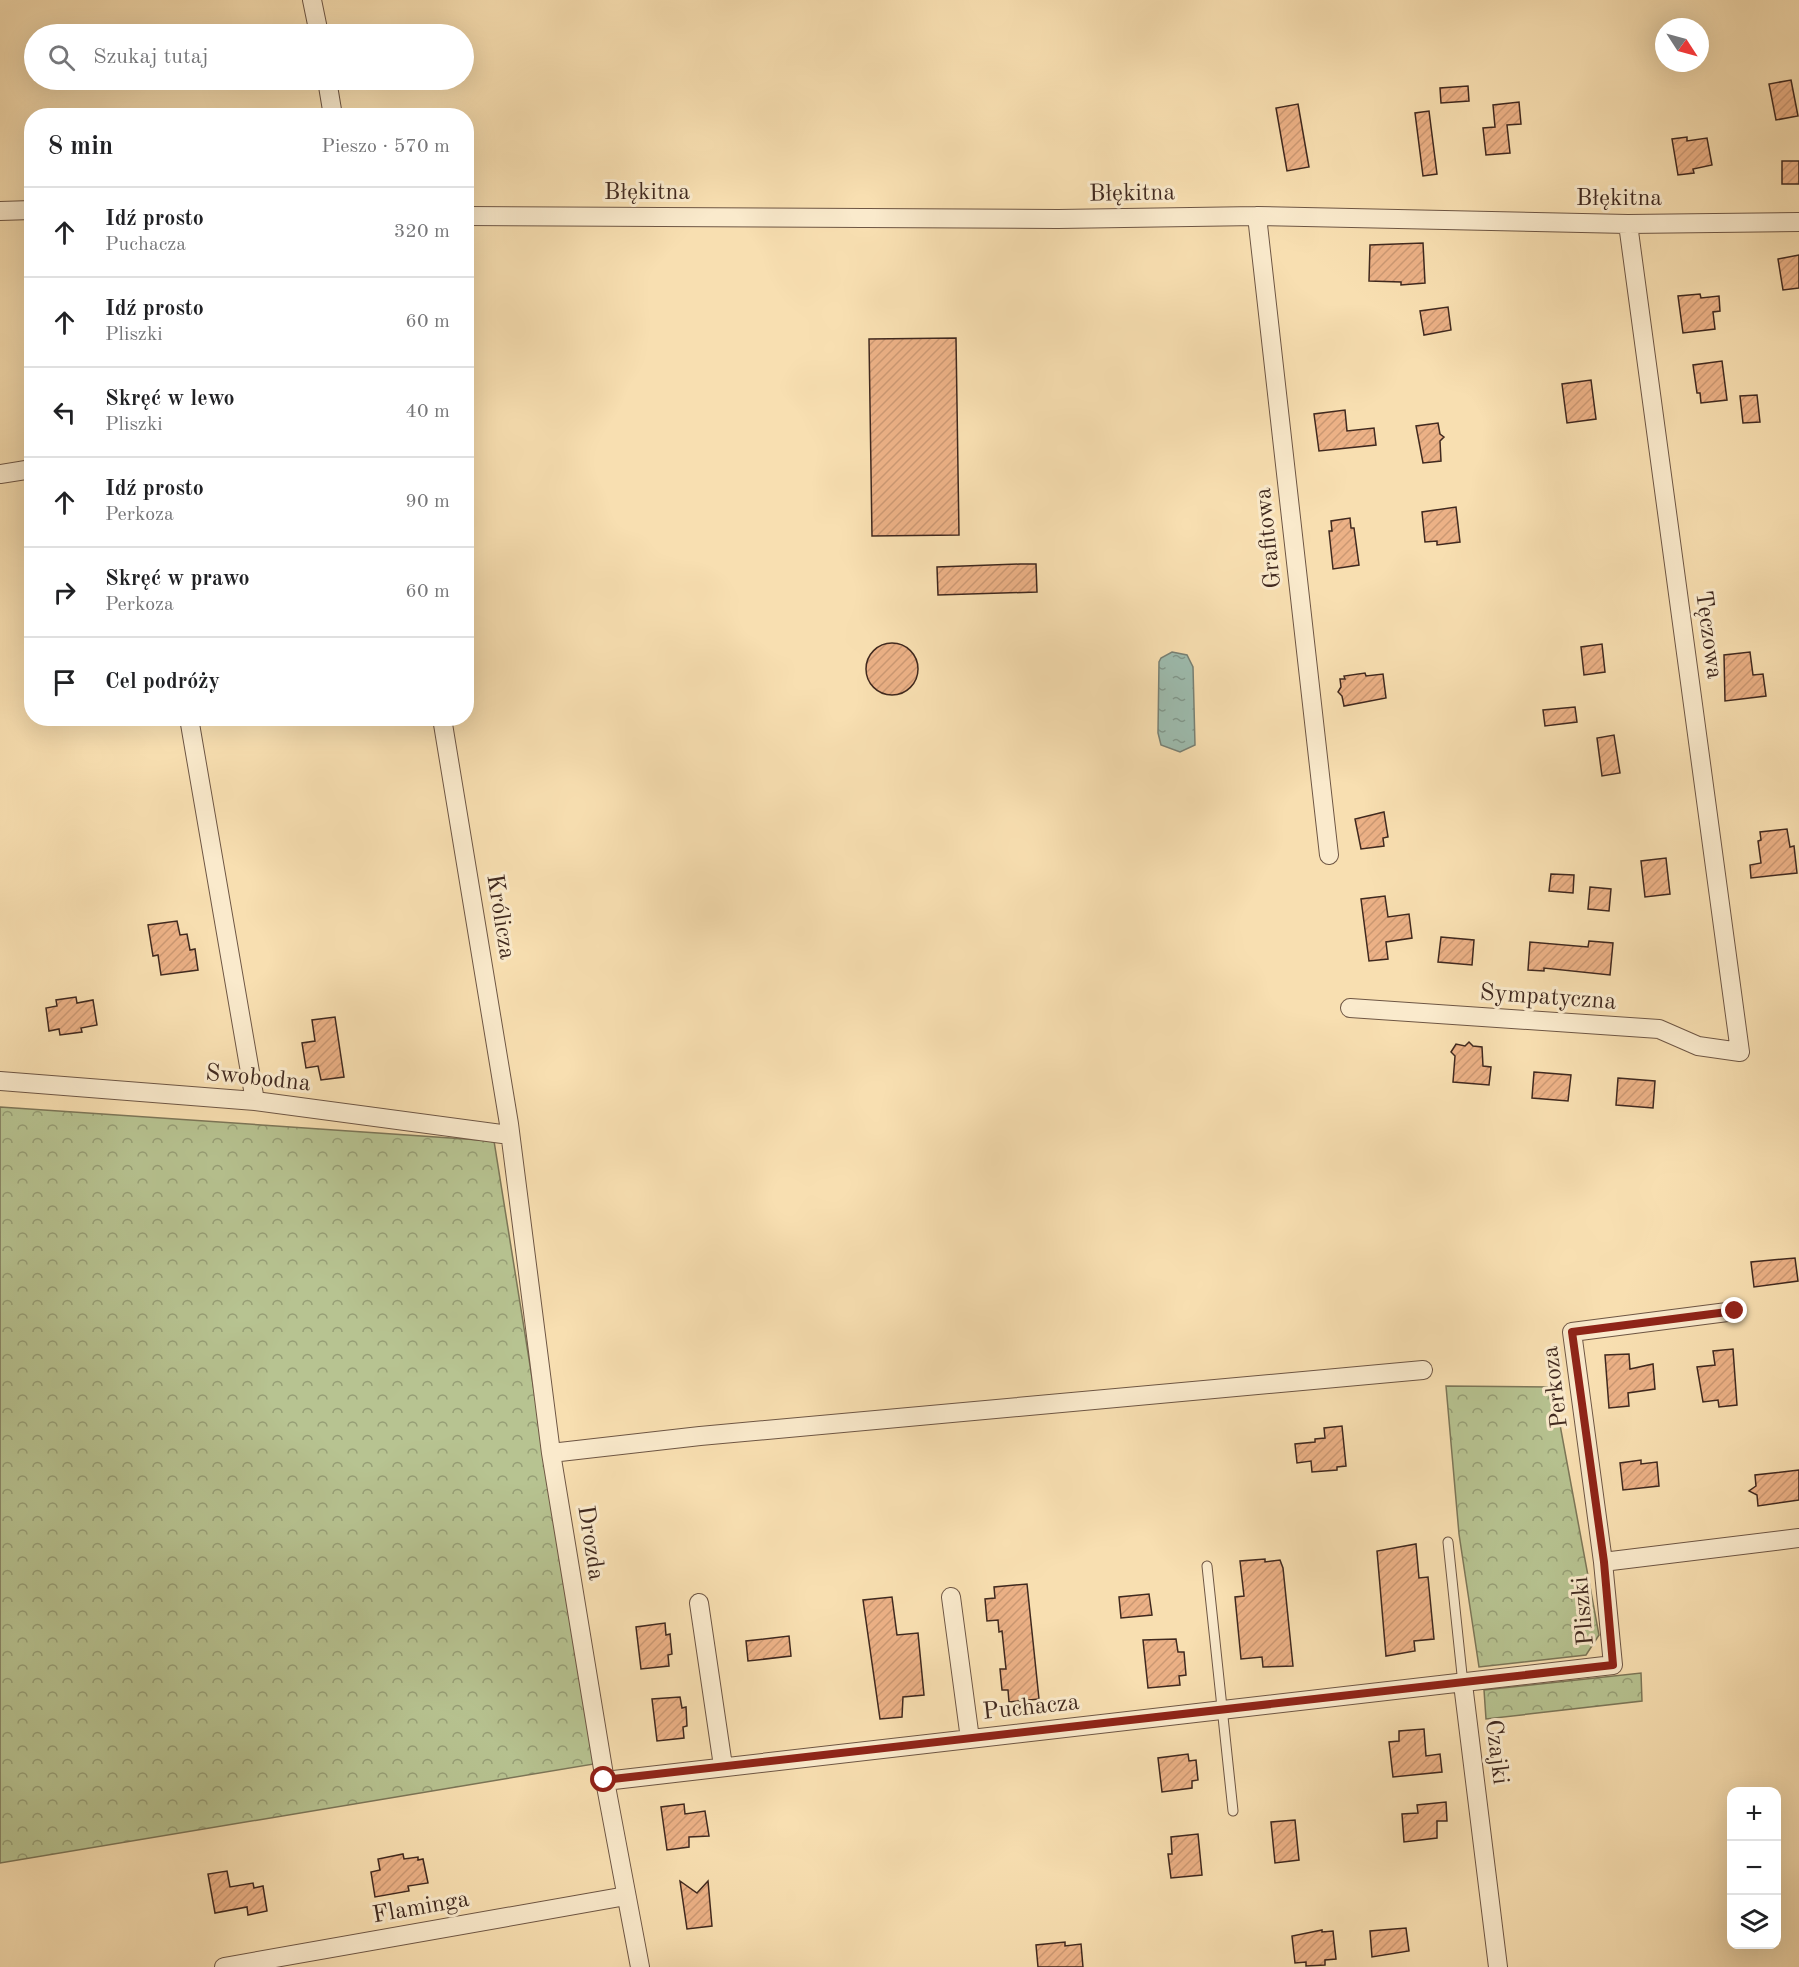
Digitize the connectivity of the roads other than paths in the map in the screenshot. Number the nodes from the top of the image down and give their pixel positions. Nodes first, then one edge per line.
1 (312, 0) edge
2 (316, 24) edge
3 (329, 90) edge
4 (332, 108) edge
5 (24, 210) edge
6 (0, 211) edge
7 (474, 216) edge
8 (1257, 216) junction
9 (1799, 222) edge
10 (1628, 224) junction
11 (24, 470) edge
12 (0, 474) edge
13 (190, 726) edge
14 (443, 726) edge
15 (1329, 855) dead end
16 (1350, 1008) dead end
17 (1740, 1052) joint
18 (0, 1081) edge
19 (255, 1101) junction
20 (509, 1129) junction
21 (1735, 1311) dead end
22 (1423, 1370) dead end
23 (551, 1453) junction
24 (1799, 1538) edge
25 (1448, 1542) dead end
26 (1604, 1562) junction
27 (1207, 1566) dead end
28 (951, 1597) dead end
29 (699, 1603) dead end
30 (1464, 1684) junction
31 (1221, 1711) junction
32 (970, 1738) junction
33 (723, 1766) junction
34 (604, 1780) junction
35 (1233, 1811) dead end
36 (626, 1896) junction
37 (225, 1967) edge
38 (640, 1967) edge
39 (1498, 1967) edge

1 - 2 street
3 - 4 street
5 - 6 street
7 - 8 street, Błękitna
8 - 10 street, Błękitna
8 - 15 street, Grafitowa
9 - 10 street, Błękitna
10 - 17 street, Tęczowa
11 - 12 street
13 - 19 street
14 - 20 street, Królicza
16 - 17 street, Sympatyczna
18 - 19 street, Swobodna
19 - 20 street, Swobodna
20 - 23 street, Drozda
21 - 26 street, Perkoza
22 - 23 street
23 - 34 street, Drozda
24 - 26 street, Pliszki
25 - 30 lane, Czajki
26 - 30 street, Pliszki
27 - 31 lane
28 - 32 street
29 - 33 street
30 - 31 street, Puchacza
30 - 39 street, Czajki
31 - 32 street, Puchacza
31 - 35 lane
32 - 33 street, Puchacza
33 - 34 street, Puchacza
34 - 36 street, Drozda
36 - 37 street, Flaminga
36 - 38 street, Drozda

